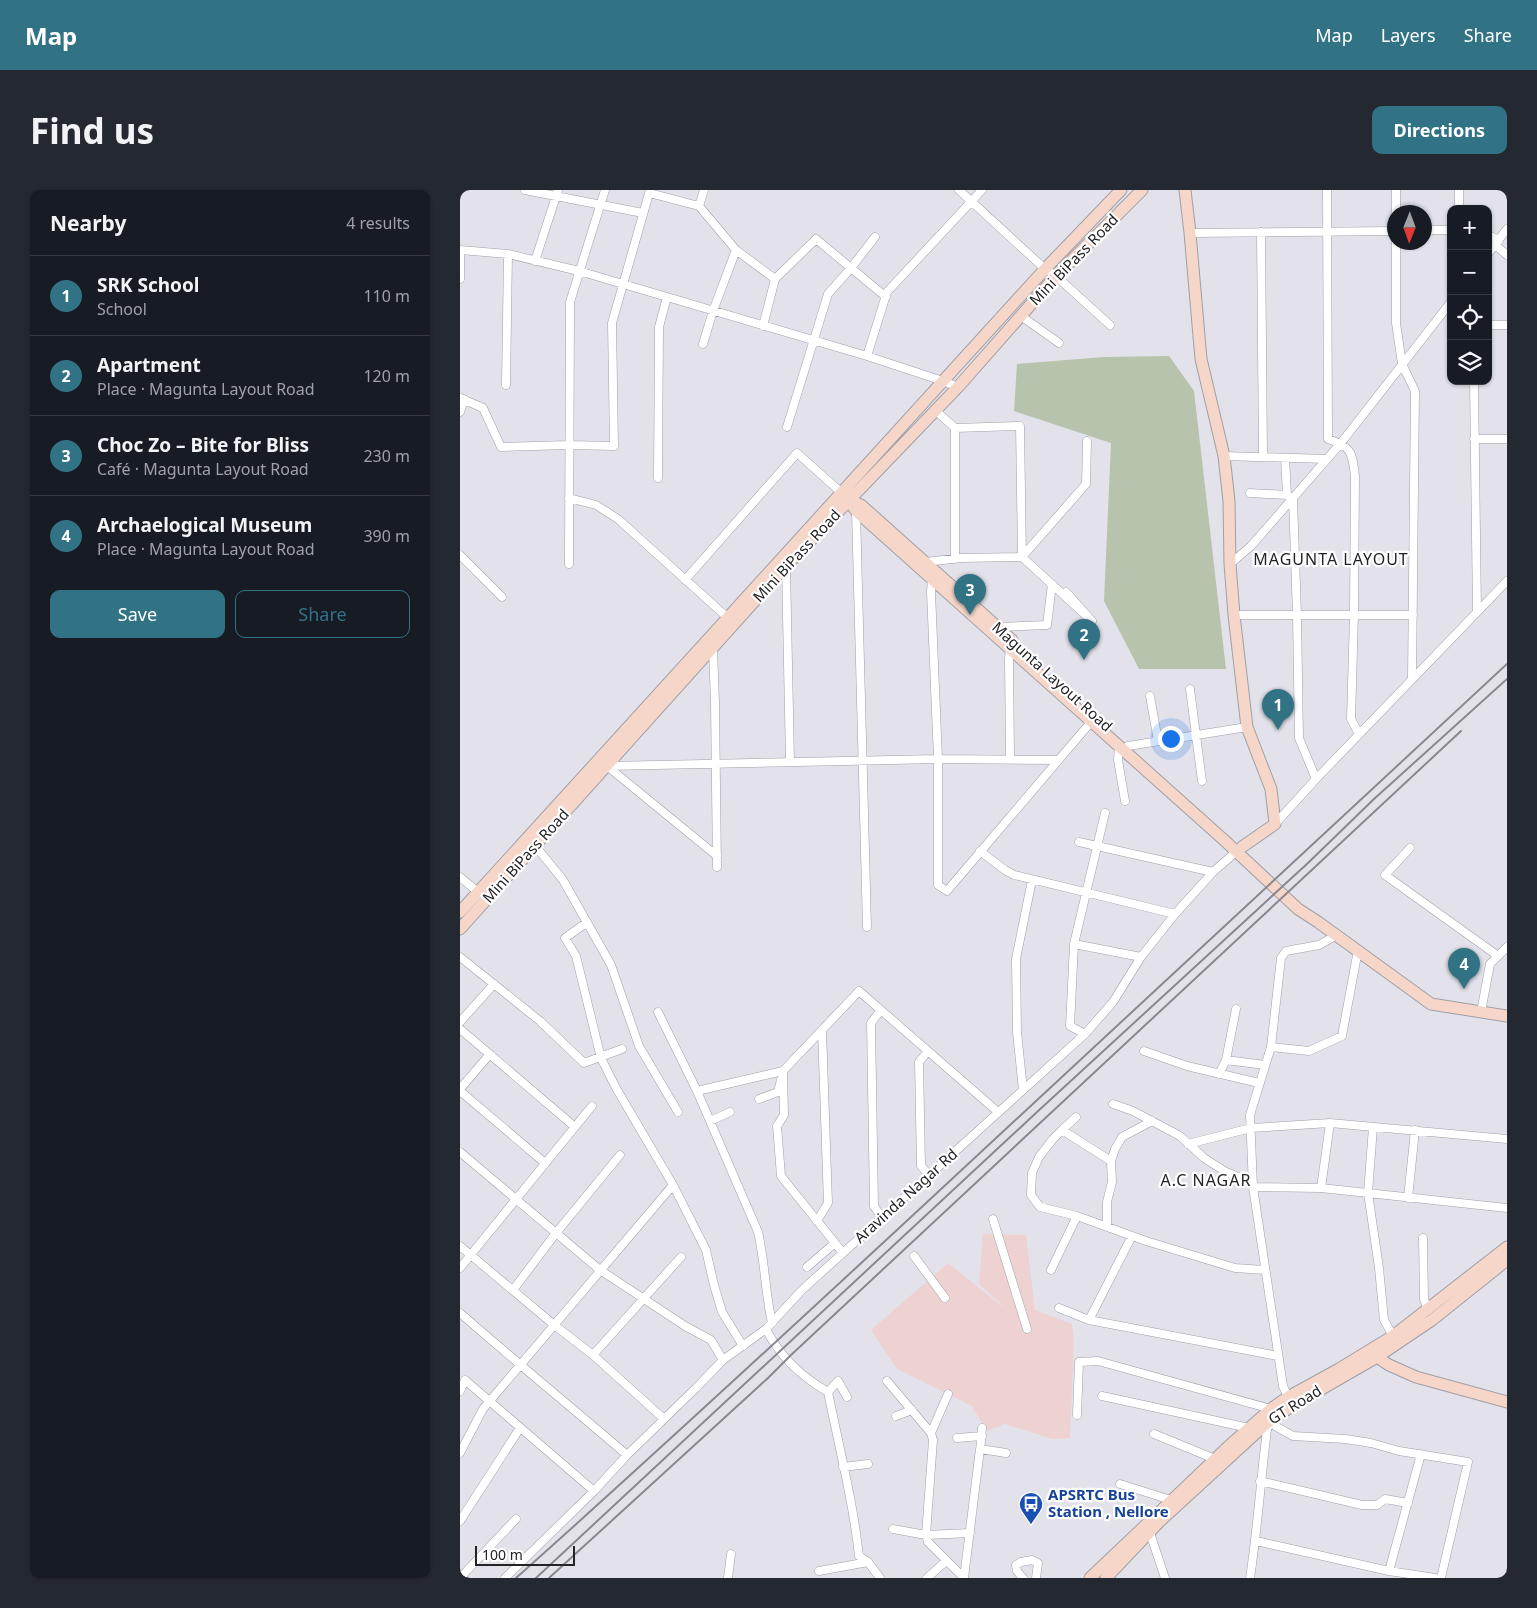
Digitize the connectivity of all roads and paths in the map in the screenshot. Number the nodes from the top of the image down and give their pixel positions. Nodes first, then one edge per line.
1 (525, 190) edge
2 (605, 190) edge
3 (704, 190) edge
4 (959, 190) edge
5 (982, 190) edge
6 (1121, 190) edge
7 (1142, 190) edge
8 (1185, 190) edge
9 (1327, 190) edge
10 (1396, 190) edge
11 (1459, 190) edge
12 (650, 191) edge
13 (557, 193) edge
14 (972, 201) junction
15 (600, 205) junction
16 (1396, 205) edge
17 (1459, 205) edge
18 (699, 206) junction
19 (643, 213) junction
20 (1507, 229) edge
21 (1432, 230) edge
22 (1447, 230) edge
23 (1327, 231) junction
24 (1387, 231) edge
25 (1261, 232) junction
26 (1190, 233) junction
27 (875, 237) dead end
28 (1492, 239) edge
29 (1497, 243) junction
30 (460, 250) edge
31 (736, 250) junction
32 (1396, 250) edge
33 (1491, 250) edge
34 (508, 254) junction
35 (1507, 255) edge
36 (535, 261) junction
37 (851, 268) junction
38 (1045, 269) junction
39 (579, 271) junction
40 (1056, 276) junction
41 (460, 279) edge
42 (775, 279) junction
43 (624, 284) junction
44 (667, 297) junction
45 (886, 297) junction
46 (1447, 307) edge
47 (713, 311) junction
48 (1021, 316) junction
49 (1110, 325) dead end
50 (1492, 325) edge
51 (1507, 325) edge
52 (763, 326) junction
53 (814, 340) junction
54 (1059, 343) dead end
55 (703, 344) dead end
56 (867, 356) junction
57 (1402, 364) junction
58 (943, 381) junction
59 (506, 385) dead end
60 (1474, 385) edge
61 (958, 387) junction
62 (462, 399) edge
63 (935, 410) junction
64 (460, 412) edge
65 (787, 427) dead end
66 (955, 428) junction
67 (1474, 439) junction
68 (1507, 439) edge
69 (1087, 441) dead end
70 (1341, 444) junction
71 (568, 445) junction
72 (1224, 456) junction
73 (1263, 457) junction
74 (1285, 458) junction
75 (1327, 459) junction
76 (658, 478) dead end
77 (1250, 493) dead end
78 (846, 496) junction
79 (1290, 497) junction
80 (569, 498) junction
81 (856, 511) junction
82 (460, 555) edge
83 (1022, 557) junction
84 (955, 559) junction
85 (926, 562) junction
86 (569, 564) dead end
87 (1230, 564) junction
88 (786, 566) junction
89 (932, 578) junction
90 (686, 580) junction
91 (1507, 581) edge
92 (1052, 584) junction
93 (1066, 592) dead end
94 (502, 597) dead end
95 (1477, 612) junction
96 (1234, 615) junction
97 (1297, 615) junction
98 (1354, 615) junction
99 (1413, 615) junction
100 (728, 618) junction
101 (998, 627) junction
102 (713, 648) junction
103 (1010, 649) junction
104 (1412, 679) junction
105 (1190, 689) dead end
106 (1150, 696) dead end
107 (1091, 722) junction
108 (1247, 727) junction
109 (1359, 734) junction
110 (1196, 735) junction
111 (1158, 741) junction
112 (1124, 747) junction
113 (938, 759) junction
114 (1010, 760) junction
115 (1058, 760) junction
116 (863, 761) junction
117 (603, 762) junction
118 (790, 762) junction
119 (716, 764) junction
120 (1316, 779) junction
121 (1202, 780) dead end
122 (1125, 801) dead end
123 (1105, 814) dead end
124 (1275, 824) junction
125 (532, 842) junction
126 (1079, 842) dead end
127 (1098, 846) junction
128 (1410, 848) dead end
129 (1239, 849) junction
130 (980, 851) junction
131 (717, 856) junction
132 (717, 867) dead end
133 (1213, 872) junction
134 (460, 877) edge
135 (1032, 880) junction
136 (478, 892) junction
137 (1085, 892) junction
138 (460, 912) edge
139 (1175, 914) junction
140 (586, 923) junction
141 (867, 927) dead end
142 (460, 929) edge
143 (1337, 935) junction
144 (1074, 944) junction
145 (1507, 947) edge
146 (1358, 950) junction
147 (1498, 956) junction
148 (460, 957) edge
149 (1141, 957) junction
150 (494, 984) junction
151 (1236, 1009) dead end
152 (881, 1010) junction
153 (658, 1012) dead end
154 (1481, 1012) junction
155 (1507, 1016) edge
156 (460, 1022) edge
157 (460, 1029) edge
158 (822, 1030) junction
159 (1085, 1034) junction
160 (1271, 1047) junction
161 (622, 1049) dead end
162 (1144, 1051) dead end
163 (928, 1052) junction
164 (490, 1054) junction
165 (601, 1058) junction
166 (1226, 1060) junction
167 (1266, 1065) junction
168 (783, 1071) junction
169 (1219, 1074) junction
170 (1259, 1083) junction
171 (460, 1090) edge
172 (1023, 1090) junction
173 (697, 1091) junction
174 (758, 1099) dead end
175 (1113, 1104) dead end
176 (592, 1106) dead end
177 (678, 1112) dead end
178 (730, 1112) dead end
179 (998, 1112) junction
180 (1076, 1117) dead end
181 (710, 1121) junction
182 (1152, 1121) junction
183 (1330, 1123) junction
184 (575, 1127) junction
185 (1373, 1127) junction
186 (1251, 1128) junction
187 (1062, 1130) junction
188 (1415, 1130) junction
189 (1507, 1139) edge
190 (1188, 1144) junction
191 (460, 1152) edge
192 (620, 1155) dead end
193 (1111, 1160) junction
194 (545, 1163) junction
195 (929, 1175) junction
196 (673, 1184) junction
197 (1253, 1185) junction
198 (1321, 1188) junction
199 (1368, 1193) junction
200 (1408, 1198) junction
201 (516, 1199) junction
202 (1507, 1208) edge
203 (1077, 1216) junction
204 (882, 1218) junction
205 (993, 1218) dead end
206 (818, 1221) junction
207 (1107, 1227) junction
208 (556, 1233) junction
209 (1132, 1236) junction
210 (1423, 1238) dead end
211 (835, 1243) junction
212 (460, 1246) edge
213 (1507, 1246) edge
214 (843, 1253) junction
215 (470, 1254) junction
216 (681, 1256) dead end
217 (914, 1256) dead end
218 (1507, 1260) edge
219 (807, 1267) dead end
220 (460, 1268) edge
221 (600, 1270) junction
222 (1051, 1270) dead end
223 (1265, 1270) junction
224 (513, 1290) junction
225 (644, 1298) junction
226 (945, 1298) dead end
227 (1059, 1308) dead end
228 (1428, 1310) junction
229 (460, 1313) edge
230 (1089, 1320) junction
231 (772, 1322) junction
232 (553, 1324) junction
233 (766, 1329) junction
234 (1027, 1329) dead end
235 (1393, 1336) junction
236 (742, 1346) junction
237 (592, 1355) junction
238 (1278, 1356) junction
239 (1377, 1357) junction
240 (723, 1360) junction
241 (520, 1366) junction
242 (463, 1378) edge
243 (887, 1381) dead end
244 (460, 1391) edge
245 (828, 1392) junction
246 (948, 1394) dead end
247 (1102, 1396) dead end
248 (847, 1397) dead end
249 (1288, 1397) junction
250 (490, 1401) junction
251 (1507, 1402) edge
252 (1271, 1409) junction
253 (912, 1410) junction
254 (1077, 1415) dead end
255 (896, 1416) dead end
256 (664, 1419) junction
257 (1268, 1422) junction
258 (520, 1428) junction
259 (1249, 1428) junction
260 (932, 1432) junction
261 (1154, 1434) dead end
262 (958, 1438) dead end
263 (463, 1439) edge
264 (460, 1453) edge
265 (1006, 1453) dead end
266 (980, 1454) junction
267 (1421, 1454) junction
268 (627, 1455) junction
269 (1215, 1459) junction
270 (868, 1464) dead end
271 (843, 1466) junction
272 (1260, 1481) junction
273 (1120, 1484) dead end
274 (594, 1490) junction
275 (1171, 1500) junction
276 (1408, 1503) junction
277 (516, 1519) dead end
278 (460, 1521) edge
279 (893, 1529) dead end
280 (1150, 1532) junction
281 (970, 1533) junction
282 (926, 1534) junction
283 (1256, 1541) junction
284 (731, 1554) dead end
285 (946, 1561) junction
286 (868, 1562) junction
287 (1389, 1570) junction
288 (819, 1571) dead end
289 (460, 1578) edge
290 (505, 1578) edge
291 (728, 1578) edge
292 (880, 1578) edge
293 (927, 1578) edge
294 (964, 1578) edge
295 (1023, 1578) edge
296 (1036, 1578) edge
297 (1090, 1578) edge
298 (1106, 1578) edge
299 (1165, 1578) edge
300 (1250, 1578) edge
301 (1434, 1578) edge
302 (1441, 1578) edge

1 - 13 street
2 - 15 street
3 - 18 street
4 - 14 street
5 - 14 street
6 - 38 main road
7 - 40 main road, Mini BiPass Road
8 - 26 main road
9 - 23 street
10 - 16 street
11 - 17 street
12 - 18 street
12 - 19 street
13 - 15 street
13 - 36 street
14 - 38 street
14 - 45 street
15 - 19 street
15 - 39 street
18 - 31 street
19 - 43 street
20 - 29 street
21 - 22 street
23 - 24 street
23 - 25 street
23 - 70 street
25 - 26 street
25 - 73 street
26 - 72 main road
27 - 37 street
28 - 29 street
29 - 33 street
29 - 35 street
30 - 34 street
30 - 41 street
31 - 42 street
31 - 47 street
32 - 57 street
34 - 36 street
34 - 59 street
36 - 39 street
37 - 42 street
37 - 45 street
37 - 53 street
38 - 40 street
38 - 58 main road
39 - 43 street
39 - 71 street
40 - 48 main road, Mini BiPass Road
40 - 49 street
42 - 52 street
43 - 44 street
43 - 71 street
44 - 47 street
44 - 76 street
45 - 56 street
46 - 57 street
47 - 52 street
47 - 55 street
48 - 54 street
48 - 61 main road, Mini BiPass Road
50 - 51 street
52 - 53 street
53 - 56 street
53 - 65 street
56 - 58 street
57 - 70 street
57 - 99 street
58 - 61 street
58 - 78 main road
60 - 67 street
61 - 63 main road, Mini BiPass Road
62 - 64 street
62 - 71 street
63 - 66 street
63 - 78 main road, Mini BiPass Road
66 - 83 street
66 - 84 street
67 - 68 street
67 - 95 street
69 - 83 street
70 - 75 street
70 - 98 street
71 - 80 street
72 - 73 street
72 - 87 main road
73 - 74 street
74 - 75 street
74 - 79 street
75 - 79 street
77 - 79 street
78 - 81 main road, Magunta Layout Road
78 - 85 main road, Magunta Layout Road
78 - 88 main road, Mini BiPass Road
78 - 90 street
78 - 100 main road
79 - 87 street
79 - 97 street
80 - 86 street
80 - 90 street
81 - 89 main road, Magunta Layout Road
81 - 116 street
82 - 94 street
83 - 84 street
83 - 92 street
84 - 85 street
85 - 101 main road, Magunta Layout Road
87 - 96 main road
88 - 102 main road, Mini BiPass Road
88 - 118 street
89 - 103 main road, Magunta Layout Road
89 - 113 street
90 - 100 street
91 - 95 street
92 - 93 street
92 - 101 street
95 - 104 street
96 - 97 street
96 - 108 main road
97 - 98 street
97 - 120 street
98 - 99 street
98 - 109 street
99 - 104 street
100 - 117 main road
101 - 112 main road, Magunta Layout Road
102 - 117 main road, Mini BiPass Road
102 - 119 street
103 - 107 main road, Magunta Layout Road
103 - 114 street
104 - 109 street
105 - 110 street
106 - 111 street
107 - 112 main road, Magunta Layout Road
107 - 115 street
108 - 110 street
108 - 124 main road
109 - 120 street
110 - 111 street
110 - 121 street
111 - 112 street
112 - 122 street
112 - 129 main road, Magunta Layout Road
113 - 114 street
113 - 116 street
113 - 130 street
114 - 115 street
115 - 130 street
116 - 118 street
116 - 141 street
117 - 119 street
117 - 125 main road, Mini BiPass Road
117 - 131 street
118 - 119 street
119 - 131 street
120 - 124 street
123 - 127 street
124 - 129 main road
125 - 136 main road
125 - 140 street
125 - 142 main road, Mini BiPass Road
126 - 127 street
127 - 133 street
127 - 137 street
128 - 147 street
129 - 133 street, Aravinda Nagar Rd
129 - 143 main road, Magunta Layout Road
130 - 135 street
131 - 132 street
133 - 139 street, Aravinda Nagar Rd
134 - 136 street
135 - 137 street
135 - 172 street
136 - 138 main road
137 - 139 street
137 - 144 street
139 - 149 street, Aravinda Nagar Rd
140 - 165 street
140 - 177 street
143 - 146 main road, Magunta Layout Road
143 - 160 street
144 - 149 street
144 - 159 street
145 - 147 street
146 - 154 main road, Magunta Layout Road
146 - 160 street
147 - 154 street
148 - 150 street
149 - 159 street, Aravinda Nagar Rd
150 - 156 street
150 - 165 street
151 - 166 street
152 - 158 street
152 - 163 street
152 - 204 street
153 - 173 street
154 - 155 main road, Magunta Layout Road
157 - 164 street
158 - 168 street
158 - 206 street
159 - 172 street, Aravinda Nagar Rd
160 - 167 street
161 - 165 street
162 - 169 street
163 - 179 street
163 - 195 street
164 - 171 street
164 - 184 street
165 - 196 street
166 - 167 street
166 - 169 street
167 - 170 street
168 - 173 street
168 - 174 street
168 - 206 street
169 - 170 street
170 - 186 street
171 - 194 street
172 - 179 street, Aravinda Nagar Rd
173 - 181 street
175 - 182 street
176 - 184 street
178 - 181 street
179 - 195 street, Aravinda Nagar Rd
180 - 187 street
181 - 231 street
182 - 190 street
182 - 193 street
183 - 185 street
183 - 186 street
183 - 198 street
184 - 194 street
185 - 188 street
185 - 199 street
186 - 190 street
186 - 197 street
187 - 193 street
187 - 203 street
188 - 189 street
188 - 200 street
190 - 197 street
191 - 201 street
192 - 208 street
193 - 207 street
194 - 201 street
195 - 204 street, Aravinda Nagar Rd
196 - 221 street
196 - 236 street
197 - 198 street
197 - 223 street
198 - 199 street
199 - 200 street
199 - 235 street
200 - 202 street
201 - 208 street
201 - 215 street
203 - 207 street
203 - 222 street
204 - 214 street, Aravinda Nagar Rd
205 - 234 street
206 - 211 street
207 - 209 street
208 - 221 street
208 - 224 street
209 - 223 street
209 - 230 street
210 - 228 street
211 - 214 street
211 - 219 street
212 - 215 street
213 - 228 main road
214 - 231 street, Aravinda Nagar Rd
215 - 220 street
215 - 224 street
216 - 225 street
217 - 226 street
218 - 239 main road, GT Road
221 - 225 street
221 - 232 street
223 - 238 street
224 - 232 street
225 - 237 street
225 - 240 street
227 - 230 street
228 - 235 main road
229 - 241 street
230 - 238 street
231 - 233 street, Aravinda Nagar Rd
232 - 237 street
232 - 241 street
233 - 236 street, Aravinda Nagar Rd
233 - 245 street
235 - 249 main road
236 - 240 street, Aravinda Nagar Rd
237 - 256 street
238 - 249 street
239 - 251 main road
239 - 257 main road, GT Road
240 - 256 street, Aravinda Nagar Rd
241 - 250 street
241 - 268 street
242 - 244 street
242 - 250 street
243 - 253 street
245 - 248 street
245 - 271 street
246 - 260 street
247 - 259 street
249 - 252 main road
250 - 258 street
250 - 263 street
252 - 254 street
252 - 259 main road
253 - 255 street
253 - 260 street
256 - 268 street, Aravinda Nagar Rd
257 - 267 street
257 - 272 street
257 - 280 main road, GT Road
258 - 274 street
258 - 278 street
259 - 269 main road
260 - 282 street
261 - 269 street
262 - 266 street
263 - 264 street
265 - 266 street
266 - 281 street
267 - 276 street
267 - 302 street
268 - 274 street, Aravinda Nagar Rd
269 - 275 main road
270 - 271 street
271 - 286 street
272 - 276 street
272 - 283 street
273 - 275 street
274 - 290 street, Aravinda Nagar Rd
275 - 297 main road
276 - 287 street
277 - 289 street
279 - 282 street
280 - 298 main road, GT Road
280 - 299 street
281 - 282 street
281 - 294 street
282 - 285 street
283 - 287 street
283 - 300 street
284 - 291 street
285 - 293 street
285 - 294 street
286 - 288 street
286 - 292 street
287 - 301 street
295 - 296 street

